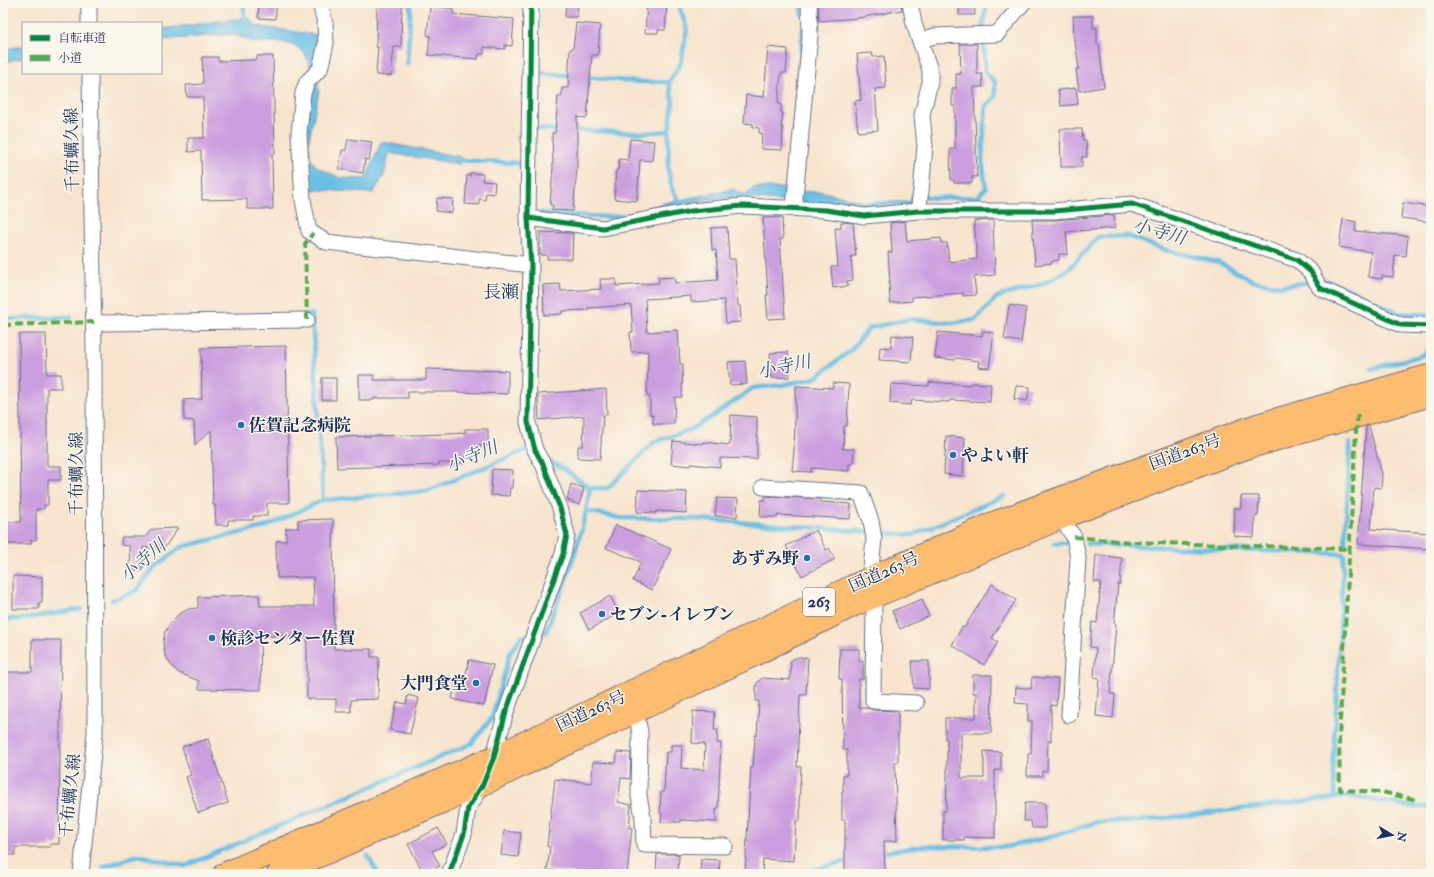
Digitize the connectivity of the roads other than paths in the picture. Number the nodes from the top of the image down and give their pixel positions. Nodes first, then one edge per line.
1 (89, 3) edge
2 (320, 3) edge
3 (531, 3) edge
4 (809, 3) edge
5 (910, 3) edge
6 (1023, 3) edge
7 (89, 22) edge
8 (920, 41) junction
9 (90, 74) edge
10 (920, 201) junction
11 (794, 208) junction
12 (528, 213) junction
13 (531, 265) junction
14 (307, 320) dead end
15 (94, 322) junction
16 (1431, 326) edge
17 (1431, 375) edge
18 (1431, 394) edge
19 (763, 487) dead end
20 (1061, 518) junction
21 (872, 588) junction
22 (916, 703) dead end
23 (636, 712) junction
24 (1069, 715) dead end
25 (494, 757) junction
26 (483, 784) junction
27 (724, 846) dead end
28 (80, 873) edge
29 (224, 874) edge
30 (278, 874) edge
31 (449, 874) edge

1 - 7 street
2 - 13 street
3 - 12 street
4 - 11 street
5 - 8 street
6 - 8 street
8 - 10 street
9 - 15 street, 千布蠣久線
10 - 11 street
10 - 16 street
11 - 12 street
12 - 13 street
13 - 25 street
14 - 15 street
15 - 28 street, 千布蠣久線
17 - 21 highway, 国道263号 / 263
18 - 20 highway, 国道263号 / 263
19 - 21 street
20 - 21 highway, 国道263号 / 263
20 - 24 street
21 - 22 street
21 - 23 highway, 国道263号 / 263
21 - 25 highway, 国道263号 / 263
23 - 26 highway, 国道263号 / 263
23 - 27 street
25 - 26 street
25 - 29 highway, 国道263号 / 263
26 - 30 highway, 国道263号 / 263
26 - 31 street

